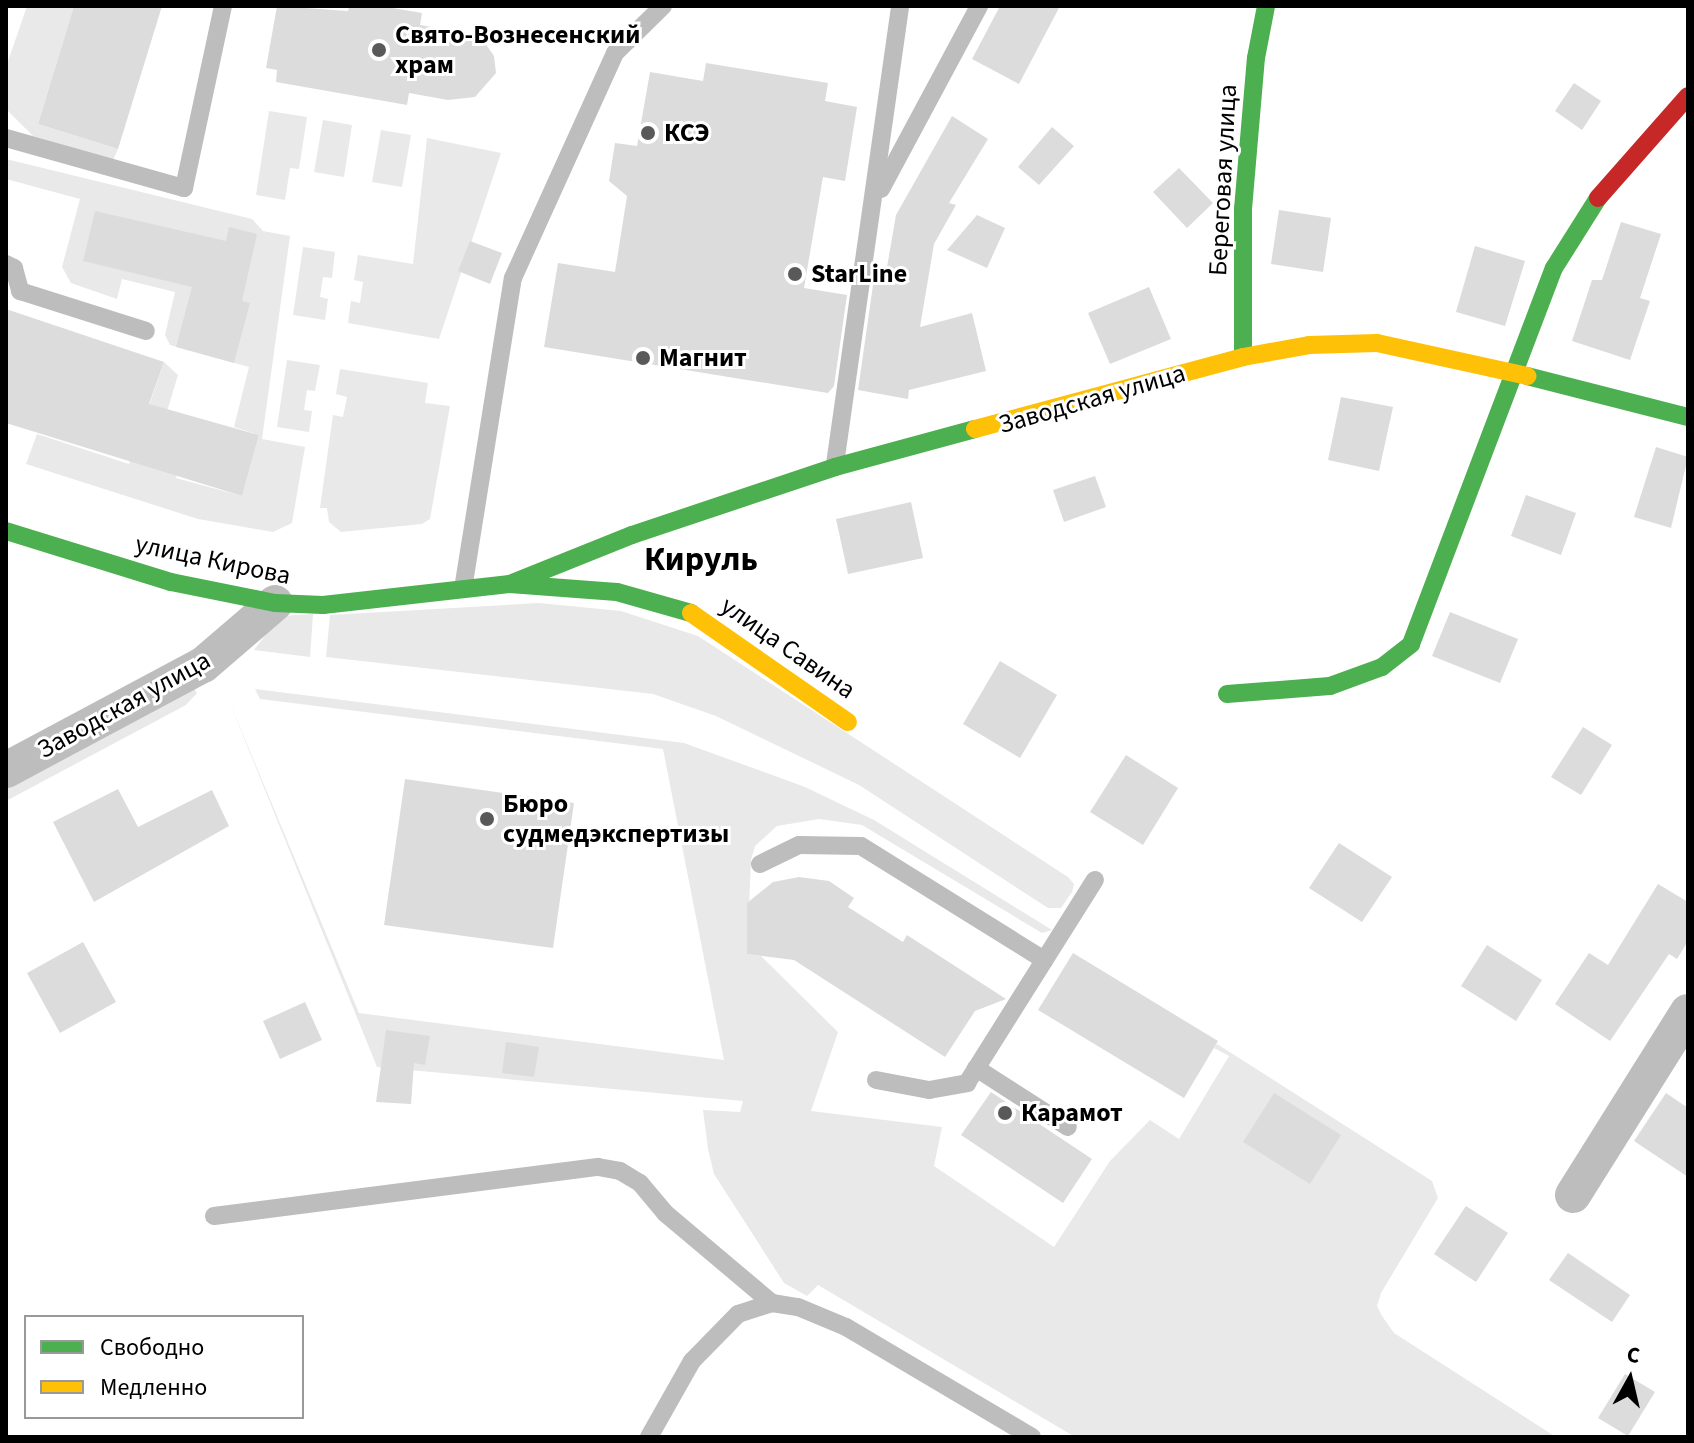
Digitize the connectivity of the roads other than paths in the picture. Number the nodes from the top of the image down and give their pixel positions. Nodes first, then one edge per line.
1 (223, 6) edge
2 (663, 6) edge
3 (900, 6) edge
4 (979, 6) edge
5 (1266, 6) edge
6 (1688, 96) edge
7 (6, 138) edge
8 (874, 202) junction
9 (6, 264) edge
10 (146, 331) dead end
11 (1243, 357) junction
12 (1515, 373) junction
13 (1688, 417) edge
14 (835, 467) junction
15 (6, 531) edge
16 (510, 584) junction
17 (463, 590) junction
18 (275, 603) junction
19 (1227, 694) dead end
20 (848, 722) dead end
21 (6, 770) edge
22 (760, 864) dead end
23 (1095, 880) dead end
24 (1044, 960) junction
25 (1688, 1012) edge
26 (976, 1068) junction
27 (876, 1080) dead end
28 (1068, 1127) dead end
29 (1573, 1195) dead end
30 (214, 1216) dead end
31 (772, 1303) junction
32 (649, 1437) edge
33 (1032, 1437) edge

1 - 7 lane
2 - 17 lane
3 - 8 lane
4 - 8 lane
5 - 11 street, Береговая улица
6 - 12 street
8 - 14 lane
9 - 10 lane
11 - 12 street, Заводская улица
11 - 14 street, Заводская улица
12 - 13 street, Заводская улица
12 - 19 street
14 - 16 street, Заводская улица
15 - 18 street, улица Кирова
16 - 17 street, улица Кирова
16 - 20 street, улица Савина
17 - 18 street, улица Кирова
18 - 21 street, Заводская улица
22 - 24 lane
23 - 24 lane
24 - 26 lane
25 - 29 street
26 - 27 lane
26 - 28 lane
30 - 31 lane
31 - 32 lane
31 - 33 lane

